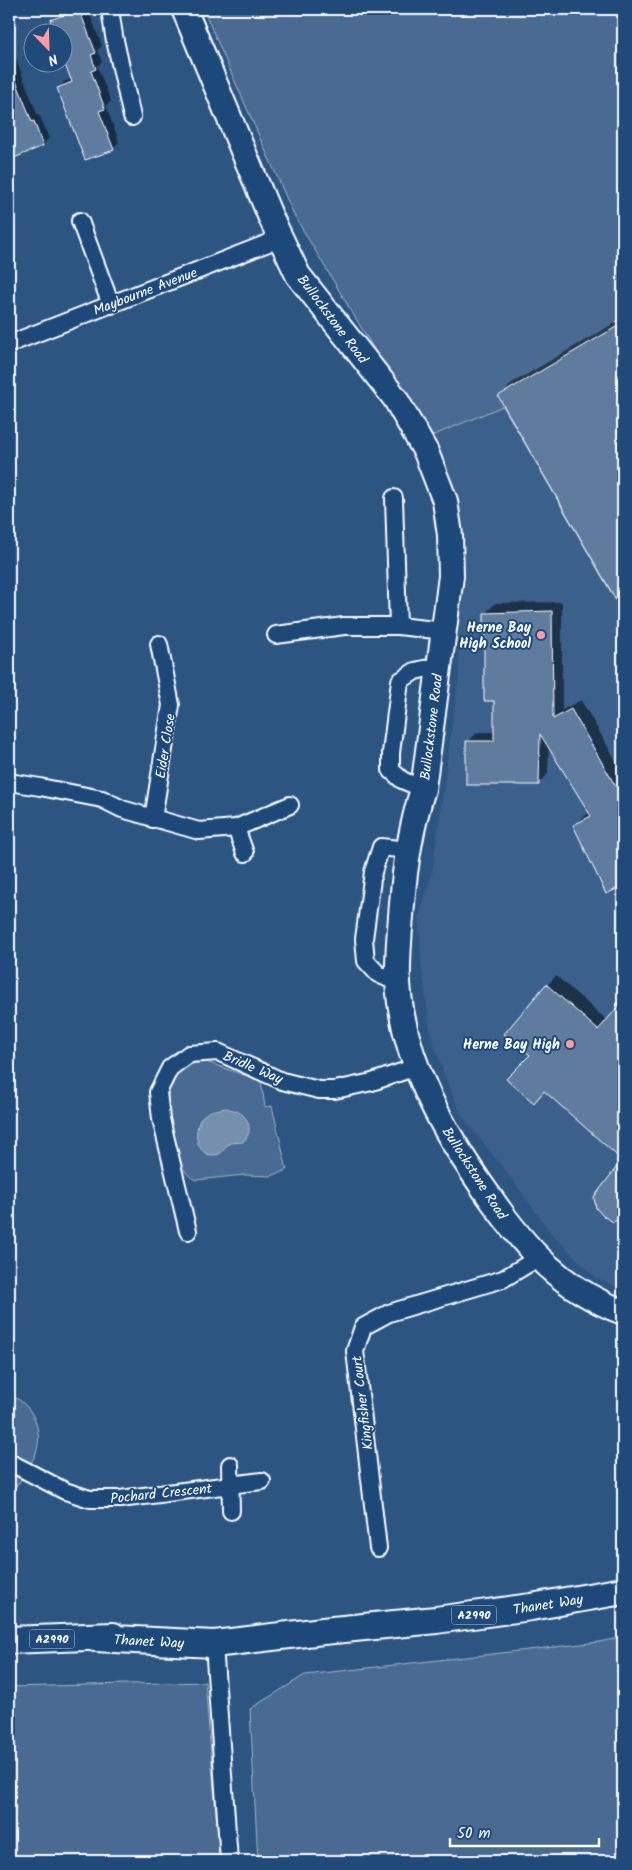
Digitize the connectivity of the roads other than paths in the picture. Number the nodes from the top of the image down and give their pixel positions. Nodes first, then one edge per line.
1 (110, 9) edge
2 (184, 9) edge
3 (132, 117) dead end
4 (80, 220) dead end
5 (281, 238) junction
6 (110, 305) junction
7 (9, 344) edge
8 (394, 498) dead end
9 (398, 626) junction
10 (445, 631) junction
11 (276, 635) dead end
12 (159, 644) dead end
13 (438, 666) junction
14 (9, 782) edge
15 (423, 789) junction
16 (290, 805) dead end
17 (152, 819) junction
18 (236, 828) junction
19 (407, 850) junction
20 (245, 853) dead end
21 (398, 983) junction
22 (416, 1067) junction
23 (188, 1231) dead end
24 (538, 1258) junction
25 (623, 1312) edge
26 (9, 1462) edge
27 (230, 1465) dead end
28 (262, 1481) dead end
29 (230, 1486) junction
30 (231, 1512) dead end
31 (378, 1548) dead end
32 (623, 1591) edge
33 (323, 1631) junction
34 (95, 1638) junction
35 (9, 1640) edge
36 (214, 1644) junction
37 (229, 1861) edge

1 - 3 street
2 - 5 street, Bullockstone Road
4 - 6 street
5 - 6 street, Maybourne Avenue
5 - 10 street, Bullockstone Road
6 - 7 street, Maybourne Avenue
8 - 9 street
9 - 10 street
9 - 11 street
10 - 13 street, Bullockstone Road
12 - 17 street, Eider Close
13 - 15 street, Bullockstone Road
13 - 15 street, Bullockstone Road
14 - 17 street
15 - 19 street, Bullockstone Road
16 - 18 street
17 - 18 street
18 - 20 street
19 - 21 street, Bullockstone Road
19 - 21 street
21 - 22 street, Bullockstone Road
22 - 23 street, Bridle Way
22 - 24 street, Bullockstone Road
24 - 25 street, Bullockstone Road
24 - 31 street, Kingfisher Court
26 - 29 street, Pochard Crescent
27 - 29 street, Pochard Crescent
28 - 29 street, Pochard Crescent
29 - 30 street, Pochard Crescent
32 - 33 main road, Thanet Way / A2990
33 - 34 main road, Thanet Way / A2990
33 - 36 main road, Thanet Way / A2990
34 - 35 main road, Thanet Way / A2990
34 - 36 main road, Thanet Way / A2990
36 - 37 street

